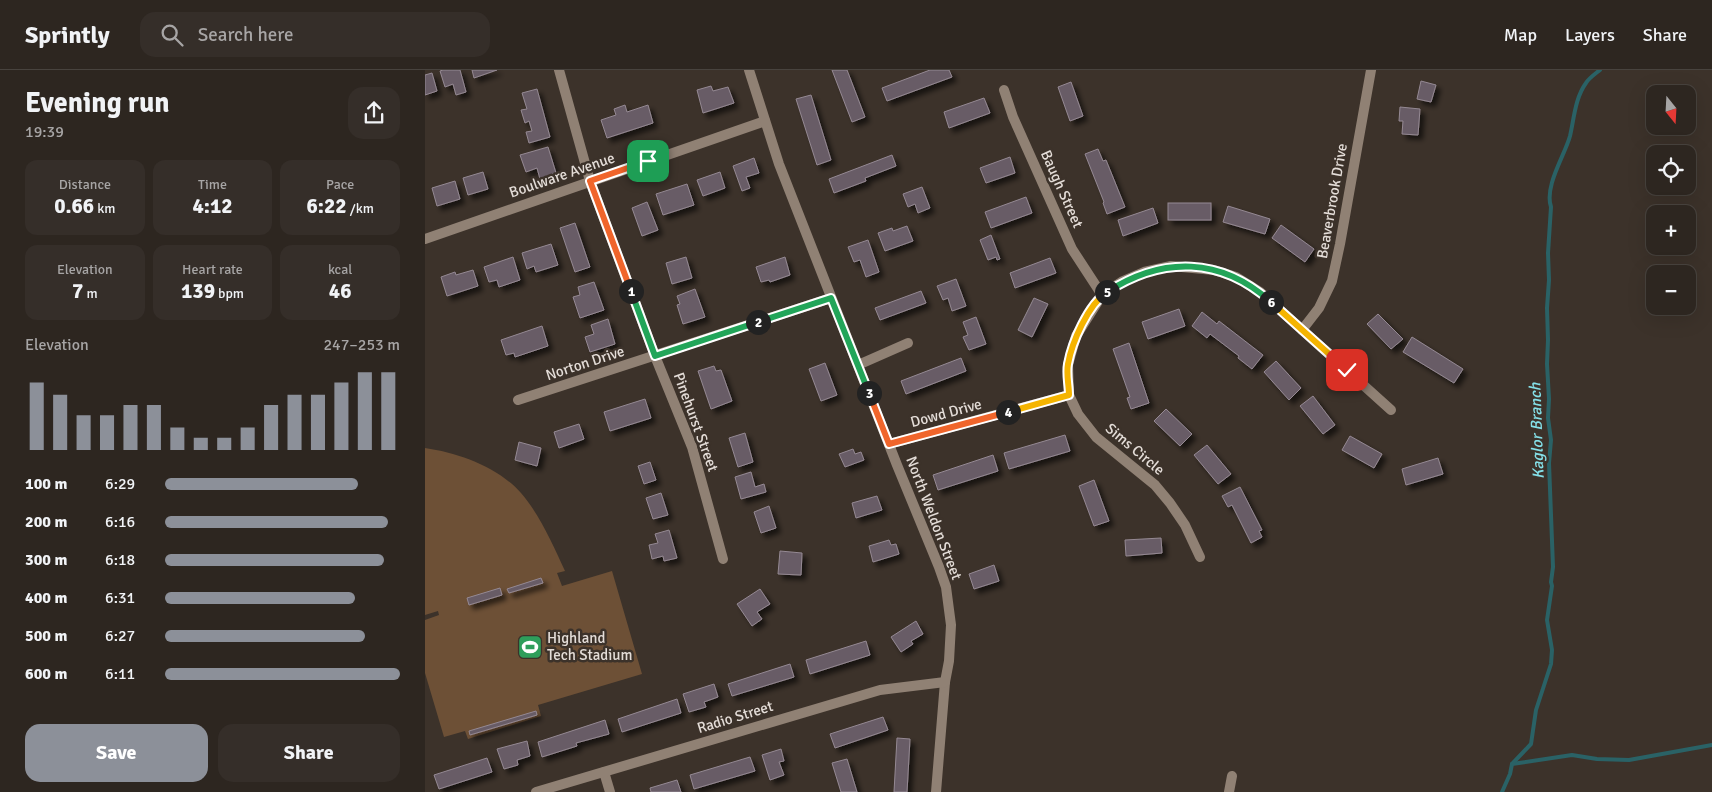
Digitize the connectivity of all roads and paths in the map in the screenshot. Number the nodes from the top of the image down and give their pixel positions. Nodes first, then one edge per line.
1 (559, 70) edge
2 (749, 70) edge
3 (1371, 70) edge
4 (1004, 90) dead end
5 (765, 121) junction
6 (590, 181) junction
7 (425, 239) edge
8 (1102, 295) junction
9 (831, 298) junction
10 (1302, 330) junction
11 (907, 344) dead end
12 (655, 356) junction
13 (858, 365) junction
14 (1069, 395) junction
15 (518, 400) dead end
16 (1391, 410) dead end
17 (889, 444) junction
18 (1200, 556) dead end
19 (723, 559) dead end
20 (945, 682) junction
21 (604, 772) junction
22 (1232, 776) dead end
23 (536, 792) edge
24 (610, 792) edge
25 (936, 792) edge
26 (1229, 792) edge

1 - 6 street, Pinehurst Street
2 - 5 street, North Weldon Street
3 - 10 street, Beaverbrook Drive
4 - 8 street, Baugh Street
5 - 6 street, Boulware Avenue
5 - 9 street, North Weldon Street
6 - 7 street, Boulware Avenue
6 - 12 street, Pinehurst Street
8 - 10 street, Sims Circle
8 - 14 street, Sims Circle
9 - 12 street, Norton Drive
9 - 13 street, North Weldon Street
10 - 16 street, Sims Circle
11 - 13 street
12 - 15 street, Norton Drive
12 - 19 street, Pinehurst Street
13 - 17 street, North Weldon Street
14 - 17 street, Dowd Drive
14 - 18 street, Sims Circle
17 - 20 street, North Weldon Street
20 - 21 street, Radio Street
20 - 25 street, North Weldon Street
21 - 23 street, Radio Street
21 - 24 street
22 - 26 street

